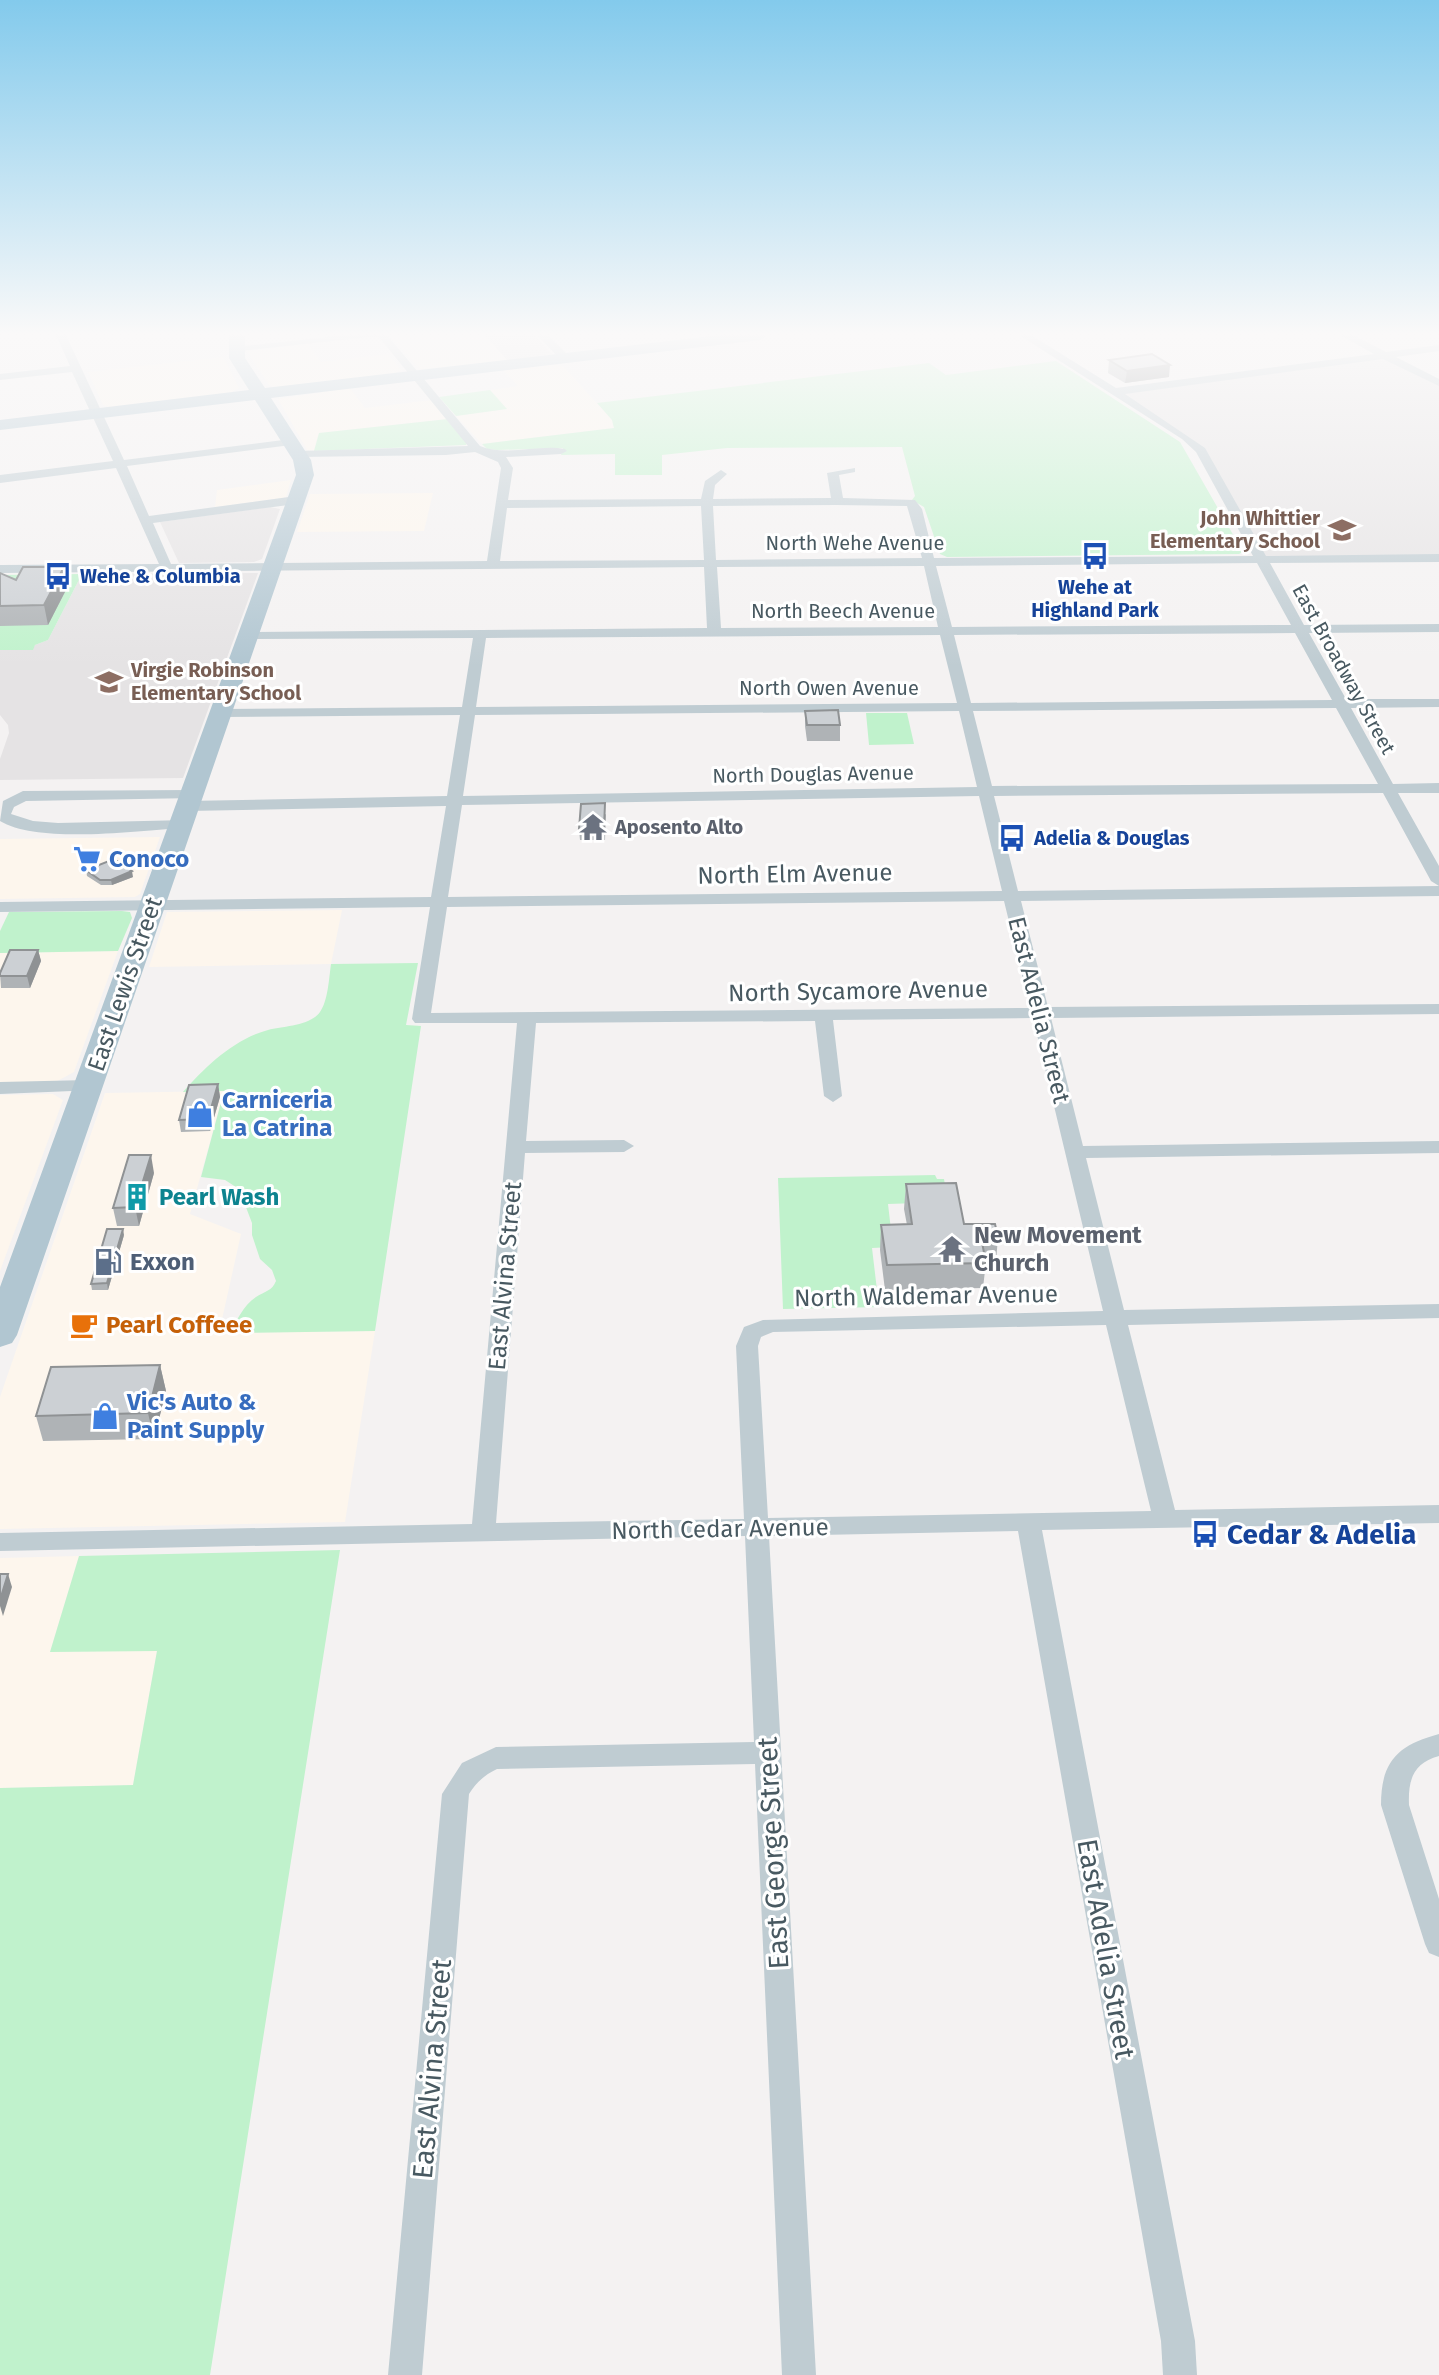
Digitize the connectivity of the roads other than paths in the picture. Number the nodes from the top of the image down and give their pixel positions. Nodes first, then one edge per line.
1 (111, 446) edge
2 (1196, 446) edge
3 (294, 448) junction
4 (476, 448) joint
5 (561, 451) dead end
6 (495, 456) junction
7 (120, 464) junction
8 (851, 470) dead end
9 (721, 474) dead end
10 (0, 479) edge
11 (296, 500) junction
12 (707, 502) junction
13 (838, 502) junction
14 (502, 504) junction
15 (145, 520) junction
16 (1439, 558) edge
17 (1261, 560) junction
18 (929, 562) junction
19 (710, 564) junction
20 (493, 565) junction
21 (272, 566) junction
22 (167, 568) junction
23 (0, 569) edge
24 (1439, 628) edge
25 (1299, 629) junction
26 (946, 631) junction
27 (714, 632) junction
28 (480, 634) junction
29 (248, 635) junction
30 (1439, 703) edge
31 (1341, 704) junction
32 (964, 707) junction
33 (468, 711) junction
34 (220, 713) junction
35 (1387, 788) junction
36 (1439, 788) edge
37 (985, 791) junction
38 (454, 801) junction
39 (186, 808) junction
40 (1439, 881) edge
41 (1439, 891) edge
42 (1011, 896) junction
43 (439, 902) junction
44 (152, 905) junction
45 (0, 907) edge
46 (1439, 1009) edge
47 (1040, 1013) junction
48 (823, 1016) junction
49 (527, 1018) junction
50 (89, 1086) junction
51 (0, 1088) edge
52 (833, 1096) dead end
53 (624, 1146) dead end
54 (516, 1147) junction
55 (1439, 1147) edge
56 (1074, 1152) junction
57 (9, 1287) edge
58 (1439, 1311) edge
59 (1116, 1318) junction
60 (752, 1332) joint
61 (0, 1335) edge
62 (1439, 1514) edge
63 (1165, 1519) junction
64 (1029, 1523) junction
65 (756, 1528) junction
66 (483, 1533) junction
67 (0, 1542) edge
68 (1439, 1745) edge
69 (768, 1753) junction
70 (1439, 1944) edge
71 (405, 2375) edge
72 (799, 2375) edge
73 (1180, 2375) edge

1 - 7 street
2 - 17 street, East Broadway Street
3 - 4 street
3 - 7 street
3 - 11 main road, East Lewis Street
4 - 6 street
5 - 6 street
6 - 14 street
7 - 10 street
7 - 15 street
8 - 13 street
9 - 12 street
11 - 15 street
11 - 21 main road, East Lewis Street
12 - 13 street
12 - 14 street
12 - 19 street
13 - 18 street, East Adelia Street
14 - 20 street
15 - 22 street
16 - 17 street, North Wehe Avenue
17 - 18 street, North Wehe Avenue
17 - 25 street, East Broadway Street
18 - 19 street, North Wehe Avenue
18 - 26 street, East Adelia Street
19 - 20 street, North Wehe Avenue
19 - 27 street
20 - 21 street, North Wehe Avenue
21 - 22 street, North Wehe Avenue
21 - 29 main road, East Lewis Street
22 - 23 street, North Wehe Avenue
24 - 25 street, North Beech Avenue
25 - 26 street, North Beech Avenue
25 - 31 street, East Broadway Street
26 - 27 street, North Beech Avenue
26 - 32 street, East Adelia Street
27 - 28 street, North Beech Avenue
28 - 29 street, North Beech Avenue
28 - 33 street
29 - 34 main road, East Lewis Street
30 - 31 street, North Owen Avenue
31 - 32 street, North Owen Avenue
31 - 35 street, East Broadway Street
32 - 33 street, North Owen Avenue
32 - 37 street, East Adelia Street
33 - 34 street, North Owen Avenue
33 - 38 street
34 - 39 main road, East Lewis Street
35 - 36 street, North Douglas Avenue
35 - 37 street, North Douglas Avenue
35 - 40 street, East Broadway Street
37 - 38 street, North Douglas Avenue
37 - 42 street, East Adelia Street
38 - 39 street, North Douglas Avenue
38 - 43 street
39 - 39 street
39 - 44 main road, East Lewis Street
41 - 42 street, North Elm Avenue
42 - 43 street, North Elm Avenue
42 - 47 street, East Adelia Street
43 - 44 street, North Elm Avenue
43 - 49 street, North Sycamore Avenue
44 - 45 street, North Elm Avenue
44 - 50 main road, East Lewis Street
46 - 47 street, North Sycamore Avenue
47 - 48 street, North Sycamore Avenue
47 - 56 street, East Adelia Street
48 - 49 street, North Sycamore Avenue
48 - 52 street
49 - 54 street, East Alvina Street
50 - 51 street
50 - 57 main road, East Lewis Street
53 - 54 street
54 - 66 street, East Alvina Street
55 - 56 street
56 - 59 street, East Adelia Street
57 - 61 main road, East Lewis Street
58 - 59 street, North Waldemar Avenue
59 - 60 street, North Waldemar Avenue
59 - 63 street, East Adelia Street
60 - 65 street, East George Street
62 - 63 street, North Cedar Avenue
63 - 64 street, North Cedar Avenue
64 - 65 street, North Cedar Avenue
64 - 73 street, East Adelia Street
65 - 66 street, North Cedar Avenue
65 - 69 street, East George Street
66 - 67 street, North Cedar Avenue
68 - 70 street
69 - 71 street, East Alvina Street
69 - 72 street, East George Street

